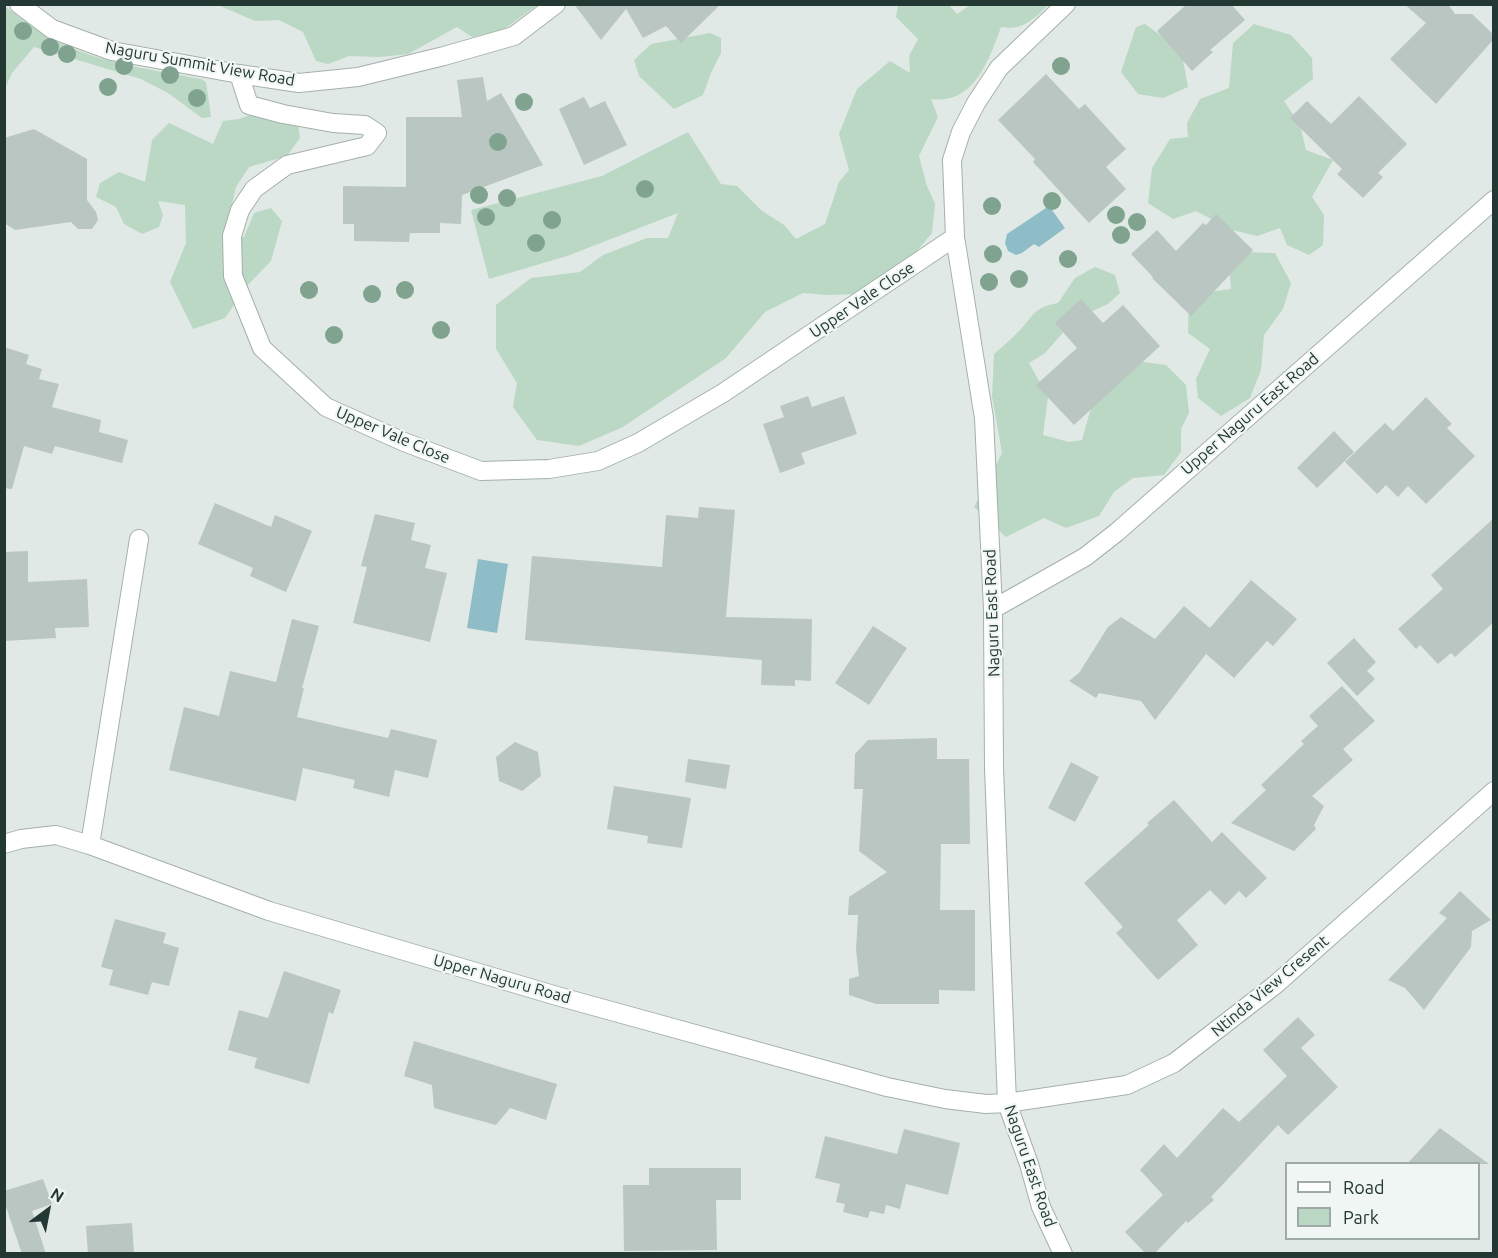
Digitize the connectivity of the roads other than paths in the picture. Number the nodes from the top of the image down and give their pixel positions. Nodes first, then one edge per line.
1 (18, 4) edge
2 (555, 4) edge
3 (1066, 4) edge
4 (239, 74) junction
5 (1494, 200) edge
6 (956, 237) junction
7 (139, 539) dead end
8 (993, 609) junction
9 (1494, 791) edge
10 (4, 844) edge
11 (90, 845) junction
12 (1007, 1103) junction
13 (1063, 1254) edge

1 - 4 street, Naguru Summit View Road
2 - 4 street, Naguru Summit View Road
3 - 6 street, Naguru East Road
4 - 6 street, Upper Vale Close
5 - 8 street, Upper Naguru East Road
6 - 8 street, Naguru East Road
7 - 11 street
8 - 12 street, Naguru East Road
9 - 12 street, Ntinda View Cresent
10 - 11 street, Upper Naguru Road
11 - 12 street, Upper Naguru Road
12 - 13 street, Naguru East Road

